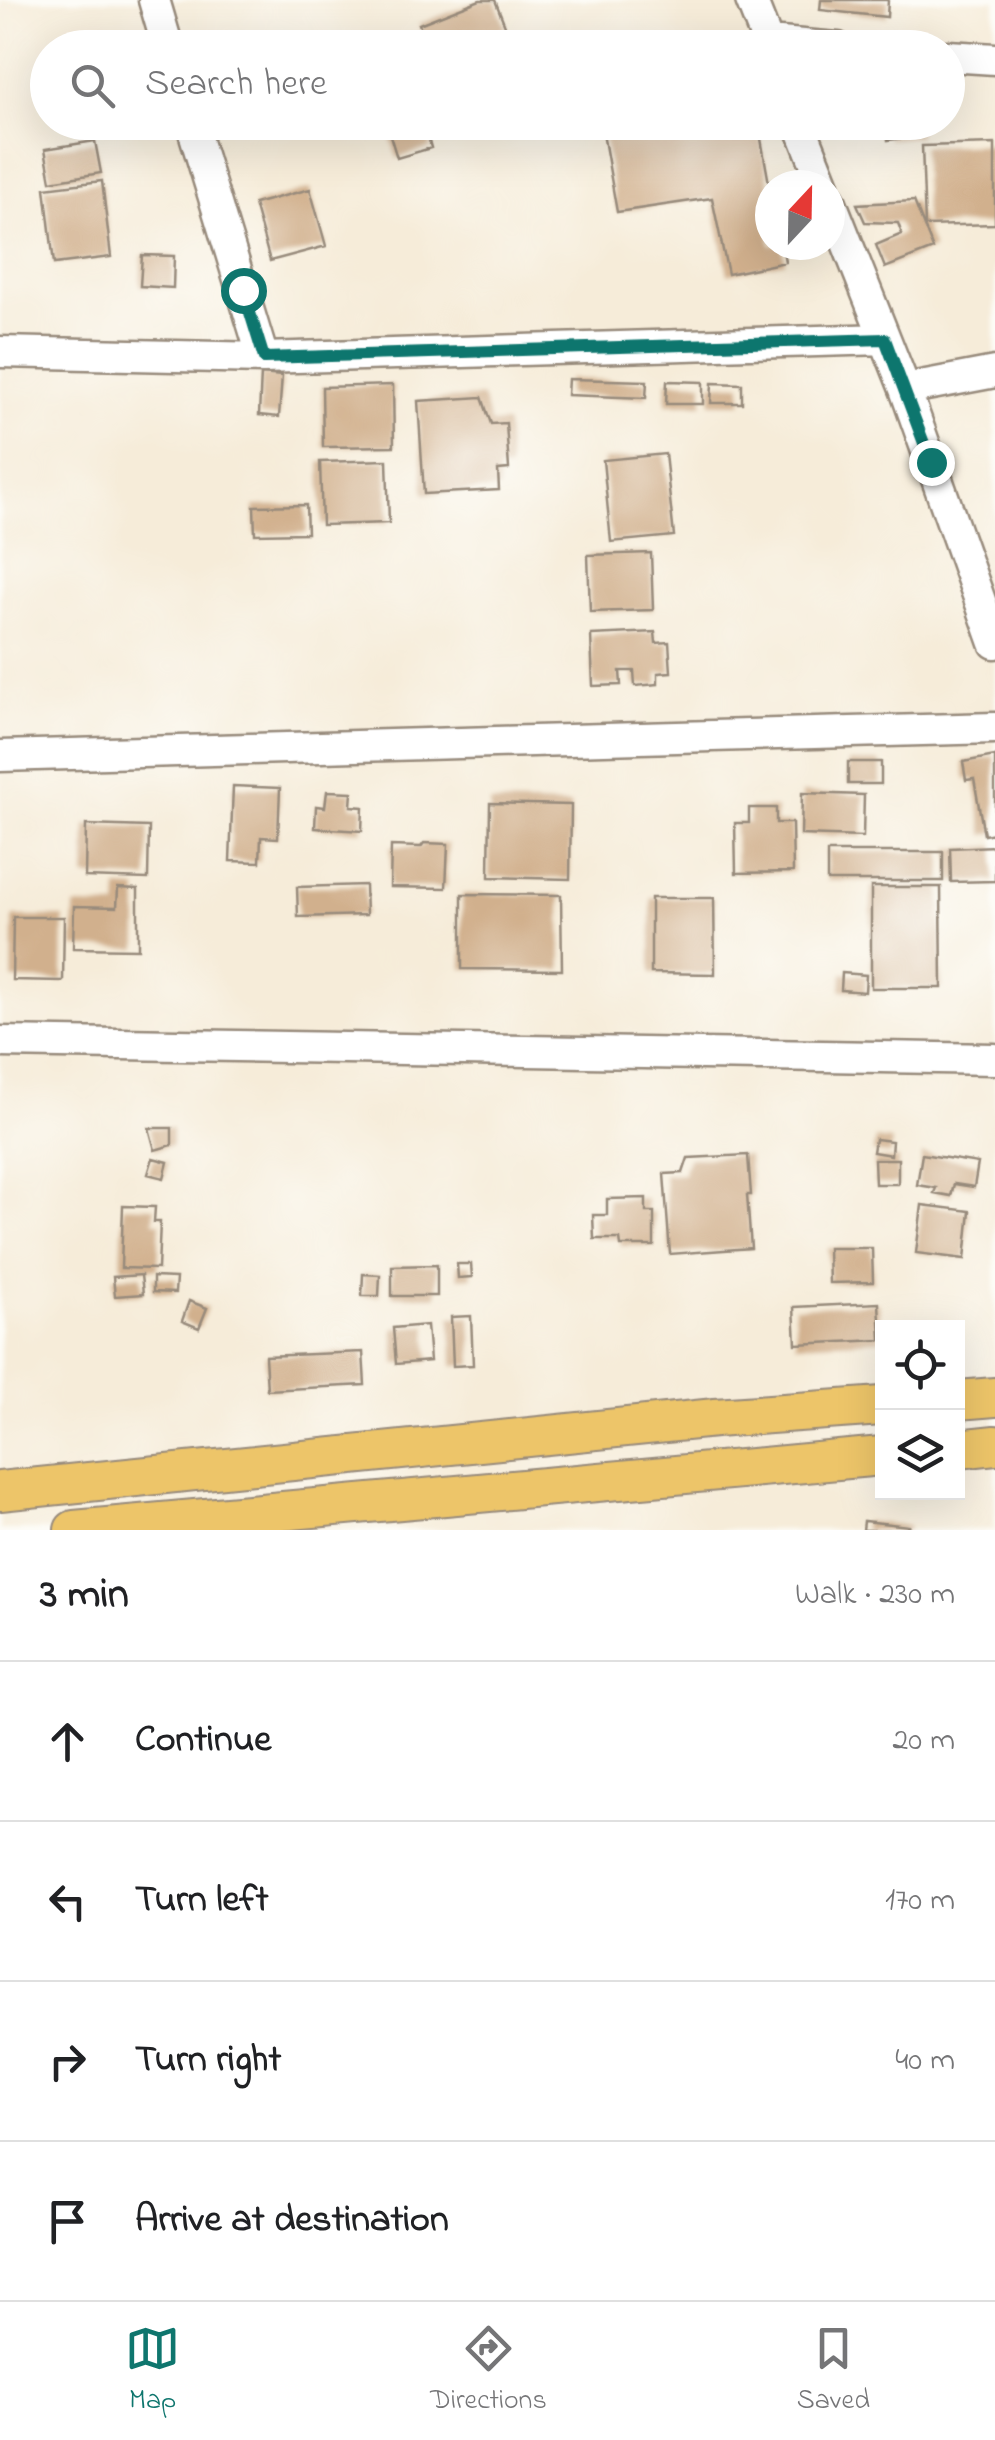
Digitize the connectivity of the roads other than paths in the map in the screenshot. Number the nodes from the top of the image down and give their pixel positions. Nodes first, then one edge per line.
1 (154, 0) edge
2 (751, 0) edge
3 (163, 30) edge
4 (763, 30) edge
5 (965, 57) edge
6 (995, 59) edge
7 (197, 140) edge
8 (807, 140) edge
9 (818, 170) edge
10 (845, 238) edge
11 (885, 339) junction
12 (0, 352) edge
13 (264, 358) junction
14 (995, 372) edge
15 (905, 389) junction
16 (995, 643) edge
17 (995, 728) edge
18 (0, 756) edge
19 (0, 1042) edge
20 (995, 1059) edge
21 (995, 1397) edge
22 (965, 1399) edge
23 (875, 1406) edge
24 (995, 1445) edge
25 (965, 1447) edge
26 (875, 1457) edge
27 (0, 1491) edge
28 (271, 1521) edge
29 (74, 1530) edge

1 - 3 street
2 - 4 street
5 - 6 street
7 - 13 street
8 - 9 street
10 - 11 street
11 - 13 street
11 - 15 street
12 - 13 street
14 - 15 street
15 - 16 street
17 - 18 street
19 - 20 street
21 - 22 main road
23 - 27 main road
24 - 25 main road
26 - 28 main road
28 - 29 main road

